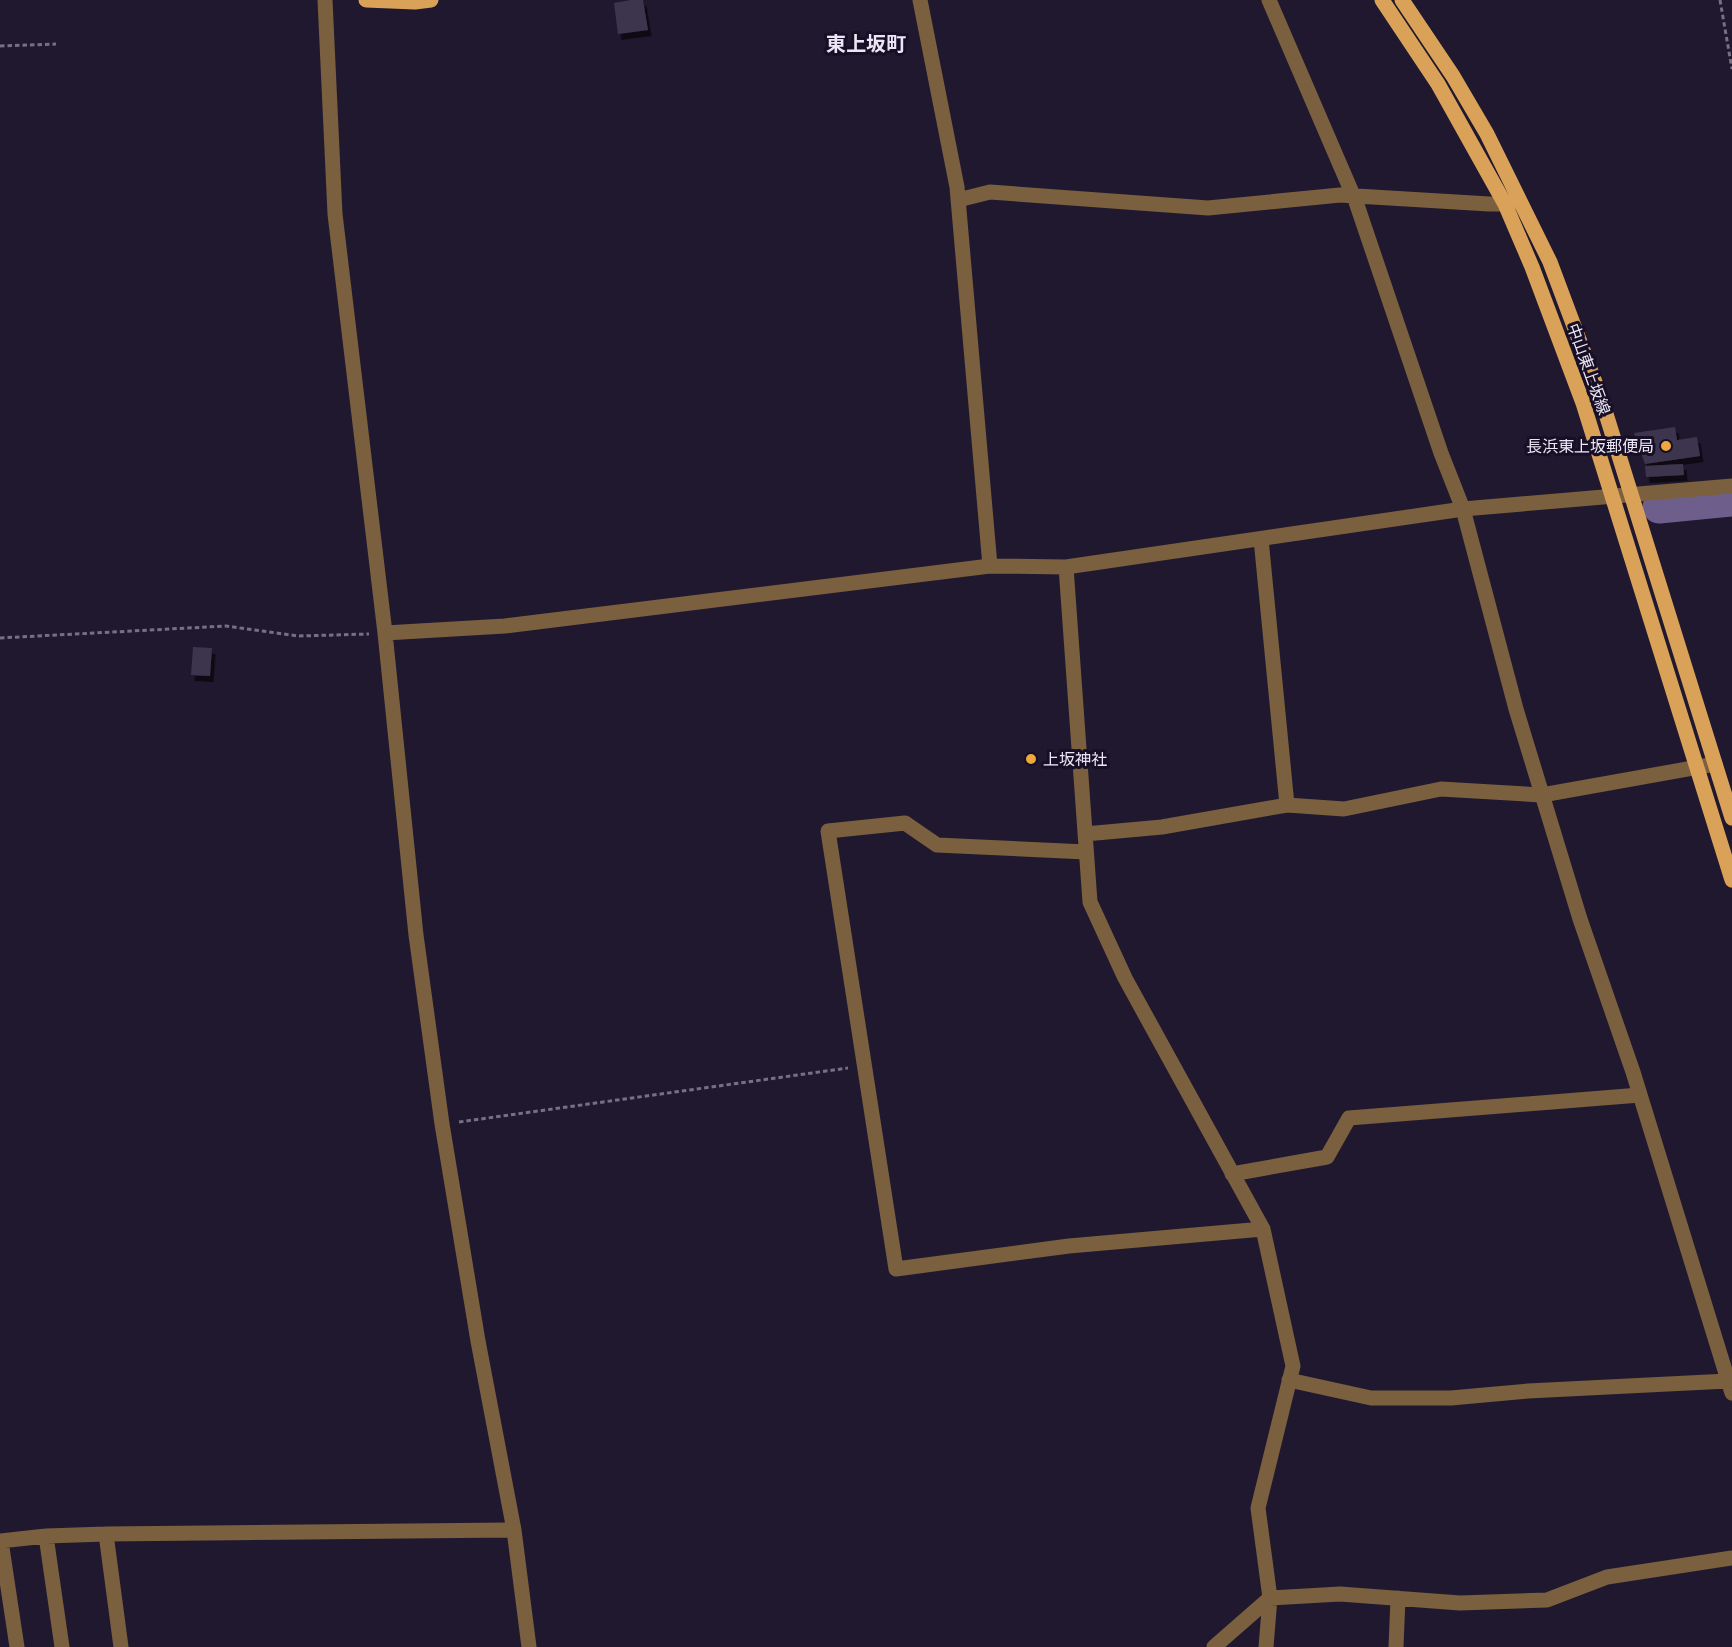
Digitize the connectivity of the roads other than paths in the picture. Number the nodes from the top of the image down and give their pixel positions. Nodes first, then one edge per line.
1 (325, 0) edge
2 (366, 0) edge
3 (431, 0) edge
4 (920, 0) edge
5 (1269, 0) edge
6 (1382, 0) edge
7 (1402, 0) edge
8 (1353, 196) junction
9 (1522, 199) junction
10 (958, 200) junction
11 (1505, 204) junction
12 (1732, 486) edge
13 (1632, 495) junction
14 (1614, 496) junction
15 (1463, 509) junction
16 (1261, 539) junction
17 (990, 566) junction
18 (1066, 567) junction
19 (385, 633) junction
20 (1715, 764) junction
21 (1696, 767) junction
22 (1542, 795) junction
23 (1287, 805) junction
24 (1732, 818) edge
25 (1085, 834) junction
26 (1086, 852) junction
27 (1732, 880) edge
28 (1640, 1095) junction
29 (1232, 1174) junction
30 (1263, 1229) junction
31 (1289, 1380) junction
32 (1730, 1380) edge
33 (514, 1530) junction
34 (106, 1534) junction
35 (46, 1536) junction
36 (1, 1541) edge
37 (1732, 1558) edge
38 (1398, 1598) junction
39 (1270, 1599) junction
40 (18, 1647) edge
41 (62, 1647) edge
42 (121, 1647) edge
43 (529, 1647) edge
44 (1214, 1647) edge
45 (1266, 1647) edge
46 (1396, 1647) edge

1 - 19 street
2 - 3 main road
4 - 10 street
5 - 8 street
6 - 11 main road, 中山東上坂線
7 - 9 main road, 中山東上坂線
8 - 10 street
8 - 11 street
8 - 15 street
9 - 11 street
9 - 13 main road, 中山東上坂線
10 - 17 street
11 - 14 main road, 中山東上坂線
12 - 13 street
13 - 14 street
13 - 20 main road, 中山東上坂線
14 - 15 street
14 - 21 main road, 中山東上坂線
15 - 16 street
15 - 22 street
16 - 18 street
16 - 23 street
17 - 18 street
17 - 19 street
18 - 25 street
19 - 33 street
20 - 21 street
20 - 24 main road, 中山東上坂線
21 - 22 street
21 - 27 main road, 中山東上坂線
22 - 23 street
22 - 28 street
23 - 25 street
25 - 26 street
26 - 29 street
26 - 30 street
28 - 29 street
28 - 32 street
29 - 30 street
30 - 31 street
31 - 32 street
31 - 39 street
33 - 34 street
33 - 43 street
34 - 35 street
34 - 42 street
35 - 36 street
35 - 41 street
36 - 40 street
37 - 38 street
38 - 39 street
38 - 46 street
39 - 44 street
39 - 45 street

